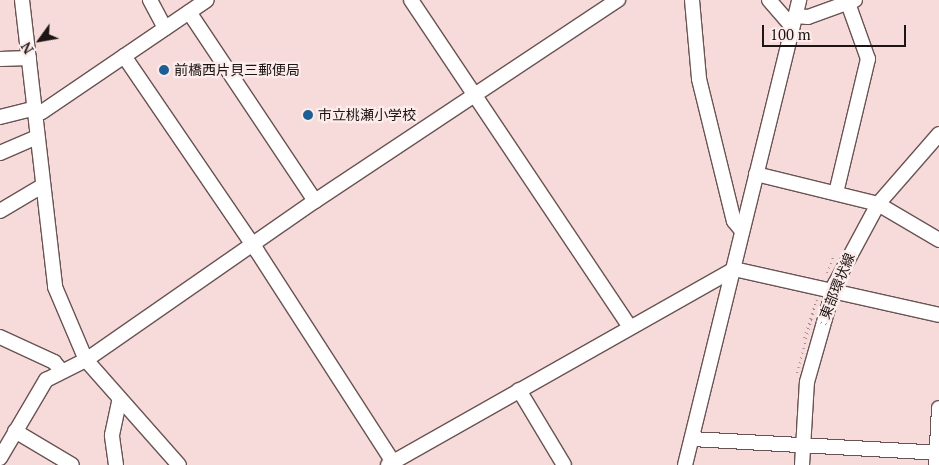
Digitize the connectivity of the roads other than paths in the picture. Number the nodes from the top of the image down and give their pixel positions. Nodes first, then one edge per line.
1 (22, 0) edge
2 (150, 0) edge
3 (411, 0) edge
4 (618, 0) edge
5 (692, 0) edge
6 (769, 0) edge
7 (799, 0) edge
8 (204, 1) edge
9 (852, 2) edge
10 (189, 12) junction
11 (794, 21) junction
12 (166, 28) junction
13 (124, 56) junction
14 (29, 58) junction
15 (0, 59) edge
16 (473, 95) junction
17 (32, 109) junction
18 (0, 117) edge
19 (939, 134) edge
20 (37, 137) junction
21 (0, 153) edge
22 (756, 174) junction
23 (42, 186) junction
24 (836, 193) junction
25 (315, 201) junction
26 (878, 204) junction
27 (0, 211) edge
28 (742, 231) junction
29 (939, 240) edge
30 (250, 245) junction
31 (734, 269) junction
32 (828, 286) junction
33 (939, 315) edge
34 (628, 326) junction
35 (0, 337) edge
36 (86, 360) junction
37 (61, 370) junction
38 (519, 390) junction
39 (119, 401) junction
40 (939, 408) edge
41 (15, 431) junction
42 (692, 439) junction
43 (803, 448) junction
44 (937, 457) edge
45 (0, 458) edge
46 (390, 464) edge
47 (72, 465) edge
48 (116, 465) edge
49 (179, 465) edge
50 (564, 465) edge
51 (685, 465) edge
52 (802, 465) edge

1 - 14 street
2 - 12 street
3 - 16 street
4 - 16 street
5 - 28 street
6 - 11 street
7 - 11 street
8 - 10 street
9 - 11 street
9 - 24 street
10 - 12 street
10 - 25 street
11 - 22 street
12 - 13 street
13 - 17 street
13 - 30 street
14 - 15 street
14 - 17 street
16 - 25 street
16 - 34 street
17 - 18 street
17 - 20 street
19 - 26 street, 東部環状線
20 - 21 street
20 - 23 street
22 - 24 street
22 - 28 street
23 - 27 street
23 - 36 street
24 - 26 street
25 - 30 street
26 - 29 street
26 - 32 street, 東部環状線
28 - 31 street
30 - 36 street
30 - 46 street
31 - 32 street
31 - 34 street
31 - 42 street
32 - 33 street
32 - 43 street, 東部環状線
34 - 38 street
35 - 37 street
36 - 37 street
36 - 39 street
37 - 41 street
38 - 46 street
38 - 50 street
39 - 48 street
39 - 49 street
40 - 44 street
41 - 45 street
41 - 47 street
42 - 43 street
42 - 51 street
43 - 44 street
43 - 52 street, 東部環状線

